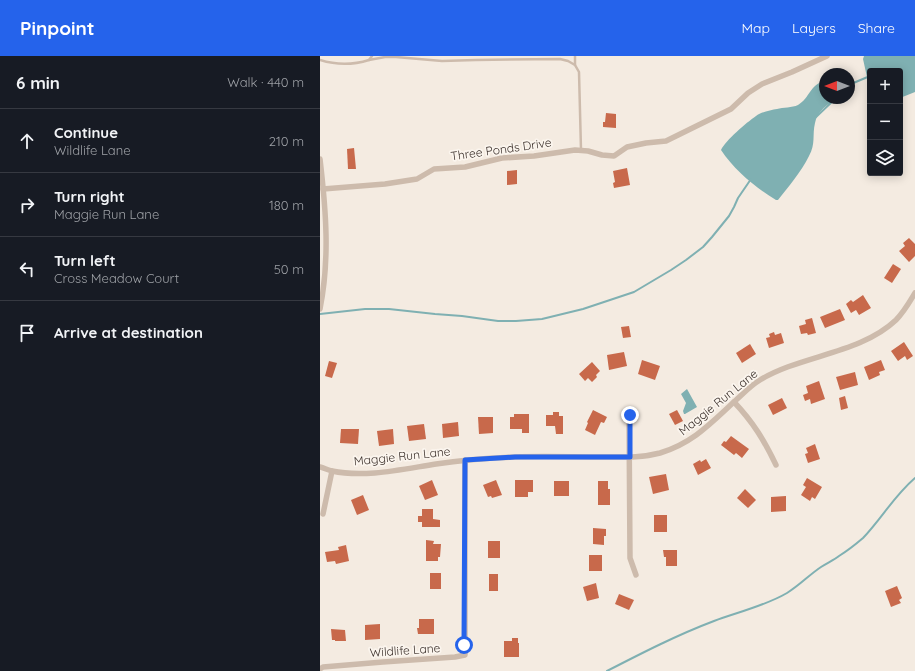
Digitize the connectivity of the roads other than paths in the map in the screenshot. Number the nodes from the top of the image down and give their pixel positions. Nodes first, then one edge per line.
1 (372, 56) edge
2 (575, 56) edge
3 (827, 56) edge
4 (320, 60) edge
5 (369, 60) junction
6 (575, 65) junction
7 (581, 150) junction
8 (320, 160) edge
9 (323, 189) junction
10 (320, 235) edge
11 (327, 235) junction
12 (915, 293) edge
13 (320, 309) edge
14 (734, 402) junction
15 (630, 415) dead end
16 (630, 457) junction
17 (465, 460) junction
18 (776, 465) dead end
19 (320, 467) edge
20 (332, 471) junction
21 (323, 514) dead end
22 (636, 575) dead end
23 (320, 669) edge

1 - 5 lane
2 - 6 lane
3 - 7 street, Three Ponds Drive
4 - 5 lane
5 - 6 lane
6 - 7 lane
7 - 9 street, Three Ponds Drive
8 - 9 street
9 - 11 street
10 - 11 street
11 - 13 street
12 - 14 street, Maggie Run Lane
14 - 16 street, Maggie Run Lane
14 - 18 street
15 - 16 street
16 - 17 street, Maggie Run Lane
16 - 22 street
17 - 20 street, Maggie Run Lane
17 - 23 street, Wildlife Lane
19 - 20 street, Maggie Run Lane
20 - 21 street

